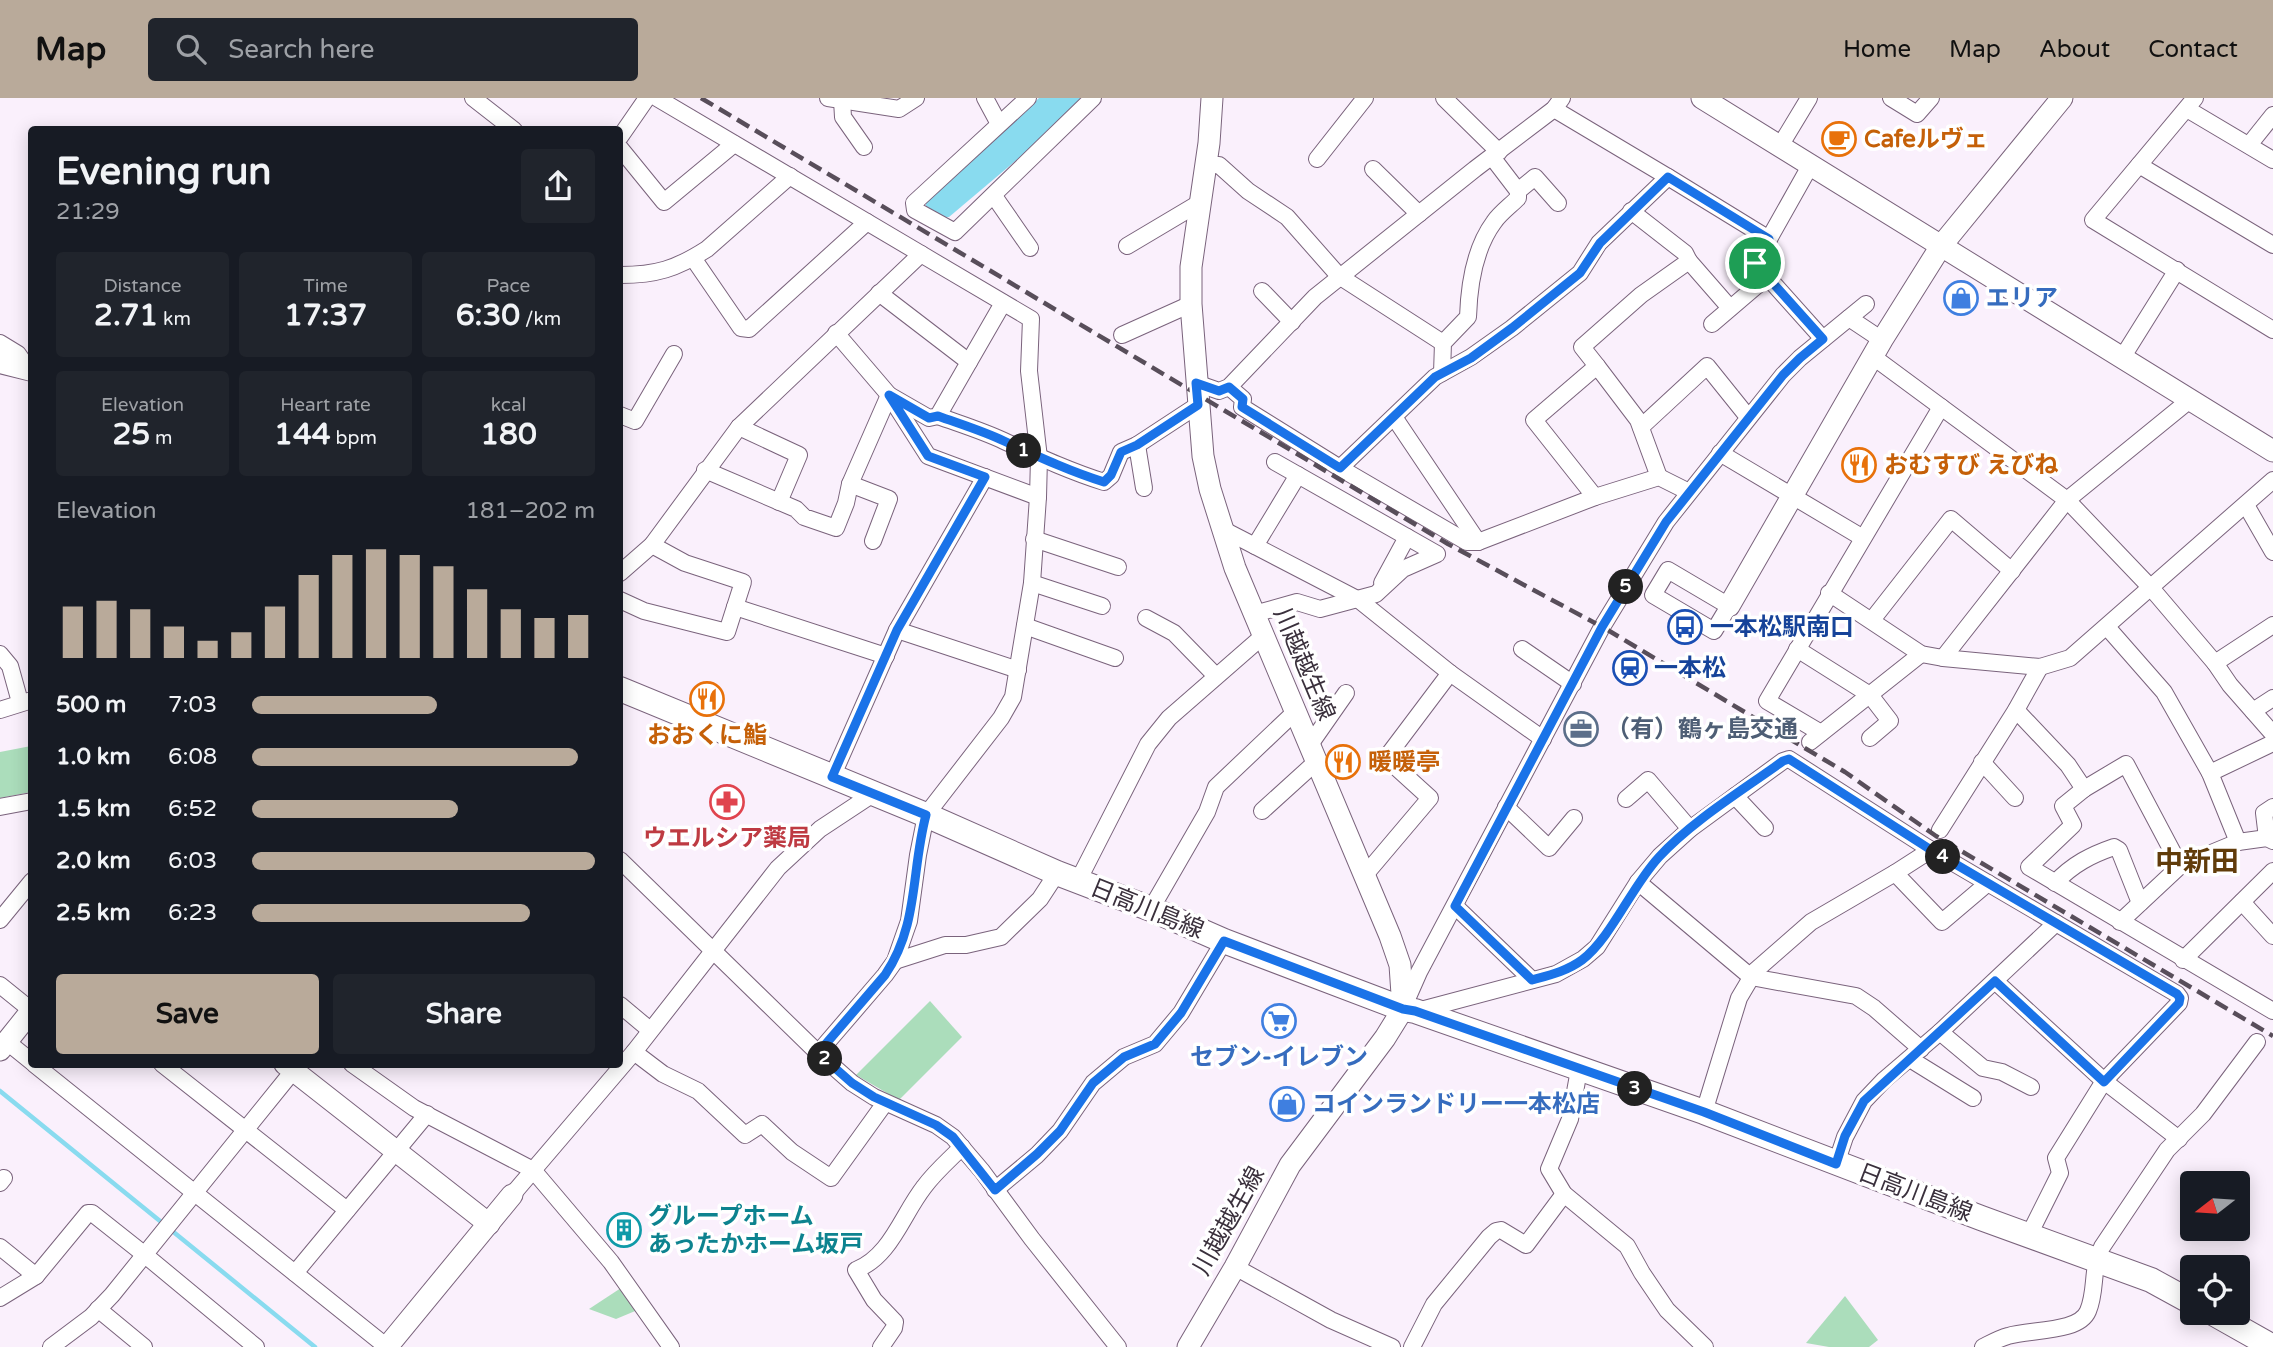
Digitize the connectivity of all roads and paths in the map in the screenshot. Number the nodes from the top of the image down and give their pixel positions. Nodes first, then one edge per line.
1 (473, 98) edge
2 (647, 98) edge
3 (657, 98) edge
4 (916, 98) edge
5 (985, 98) edge
6 (1028, 98) edge
7 (1093, 98) edge
8 (1212, 98) edge
9 (1365, 98) edge
10 (1444, 98) edge
11 (1702, 98) edge
12 (1809, 98) edge
13 (1891, 98) edge
14 (1931, 98) edge
15 (2062, 98) edge
16 (835, 99) edge
17 (868, 101) edge
18 (2191, 103) edge
19 (1558, 104) edge
20 (2273, 115) edge
21 (999, 124) junction
22 (509, 126) edge
23 (623, 133) edge
24 (734, 144) junction
25 (2249, 145) junction
26 (1780, 146) junction
27 (864, 147) dead end
28 (623, 152) edge
29 (1496, 154) junction
30 (1317, 159) dead end
31 (2273, 160) edge
32 (1206, 165) junction
33 (2139, 165) junction
34 (1810, 166) junction
35 (1373, 169) dead end
36 (790, 176) junction
37 (1668, 177) junction
38 (1518, 191) junction
39 (994, 196) junction
40 (1201, 202) junction
41 (1558, 203) dead end
42 (1631, 211) junction
43 (1419, 214) junction
44 (867, 222) junction
45 (1769, 239) junction
46 (2273, 245) edge
47 (1127, 246) dead end
48 (1941, 246) junction
49 (1030, 248) dead end
50 (921, 254) junction
51 (693, 258) junction
52 (1689, 261) junction
53 (2177, 271) junction
54 (623, 275) edge
55 (1339, 276) junction
56 (1767, 277) junction
57 (1262, 291) dead end
58 (879, 293) junction
59 (1003, 303) junction
60 (1191, 304) junction
61 (1866, 304) dead end
62 (1730, 308) junction
63 (1849, 318) junction
64 (1292, 322) junction
65 (1712, 324) dead end
66 (2273, 330) edge
67 (836, 333) junction
68 (1122, 335) dead end
69 (1823, 339) junction
70 (0, 342) edge
71 (1443, 343) junction
72 (1877, 348) junction
73 (674, 354) dead end
74 (2122, 358) junction
75 (0, 361) edge
76 (969, 362) junction
77 (1597, 366) junction
78 (28, 367) edge
79 (28, 368) edge
80 (1442, 373) junction
81 (1196, 383) junction
82 (1229, 387) junction
83 (889, 395) junction
84 (2191, 399) junction
85 (1198, 405) junction
86 (1941, 407) junction
87 (623, 416) edge
88 (938, 416) junction
89 (1394, 417) junction
90 (1748, 417) junction
91 (739, 427) junction
92 (1641, 427) junction
93 (1137, 445) junction
94 (2273, 451) edge
95 (1720, 453) junction
96 (1039, 458) junction
97 (1275, 462) dead end
98 (1340, 468) junction
99 (705, 470) junction
100 (1297, 475) junction
101 (985, 477) junction
102 (1659, 477) junction
103 (2273, 480) edge
104 (850, 484) junction
105 (1144, 488) dead end
106 (1689, 492) junction
107 (1793, 494) junction
108 (1038, 497) junction
109 (1595, 497) junction
110 (2067, 500) junction
111 (779, 502) junction
112 (2246, 505) junction
113 (1222, 529) junction
114 (1407, 537) junction
115 (1863, 538) junction
116 (1034, 539) junction
117 (873, 541) dead end
118 (1478, 542) junction
119 (652, 545) junction
120 (1255, 546) junction
121 (2273, 552) edge
122 (1118, 566) dead end
123 (623, 570) edge
124 (2012, 571) junction
125 (1032, 583) junction
126 (2152, 589) junction
127 (1829, 593) junction
128 (1376, 594) junction
129 (1359, 600) junction
130 (623, 601) edge
131 (1102, 606) dead end
132 (1729, 606) junction
133 (736, 607) junction
134 (1254, 614) junction
135 (1146, 618) dead end
136 (1872, 620) junction
137 (2273, 625) edge
138 (1025, 626) junction
139 (2107, 627) junction
140 (897, 630) junction
141 (1263, 636) junction
142 (1522, 649) dead end
143 (1797, 649) junction
144 (1921, 653) junction
145 (0, 654) edge
146 (886, 656) junction
147 (1115, 658) dead end
148 (1943, 658) junction
149 (2215, 663) junction
150 (2040, 667) junction
151 (1018, 670) junction
152 (1450, 673) junction
153 (1216, 676) junction
154 (1573, 684) junction
155 (623, 690) edge
156 (1346, 693) dead end
157 (1870, 695) junction
158 (2273, 698) edge
159 (25, 701) edge
160 (0, 710) edge
161 (2016, 710) junction
162 (2253, 711) junction
163 (1295, 712) junction
164 (2273, 734) edge
165 (1870, 738) dead end
166 (1543, 739) junction
167 (2273, 743) edge
168 (1312, 754) junction
169 (1982, 762) junction
170 (2210, 773) junction
171 (832, 777) junction
172 (2084, 789) junction
173 (873, 794) junction
174 (1735, 796) junction
175 (2015, 798) dead end
176 (1626, 799) dead end
177 (28, 802) edge
178 (0, 807) edge
179 (1506, 807) junction
180 (2273, 807) edge
181 (1262, 811) dead end
182 (926, 815) junction
183 (1574, 818) dead end
184 (1765, 828) dead end
185 (1690, 829) junction
186 (1940, 830) dead end
187 (2270, 840) edge
188 (2238, 842) junction
189 (1928, 848) junction
190 (623, 863) edge
191 (2180, 866) junction
192 (2273, 871) edge
193 (1895, 873) junction
194 (1364, 876) junction
195 (1067, 877) junction
196 (1638, 882) junction
197 (1988, 883) junction
198 (2055, 883) junction
199 (28, 886) edge
200 (2242, 902) junction
201 (2140, 903) junction
202 (1455, 906) junction
203 (1151, 909) junction
204 (0, 920) edge
205 (2120, 922) junction
206 (2056, 923) junction
207 (2273, 936) edge
208 (1224, 941) junction
209 (713, 951) junction
210 (2183, 960) junction
211 (895, 961) junction
212 (1751, 977) junction
213 (1532, 980) junction
214 (1995, 981) junction
215 (0, 985) edge
216 (28, 1008) edge
217 (623, 1008) edge
218 (1409, 1010) junction
219 (2273, 1011) edge
220 (28, 1014) edge
221 (650, 1030) junction
222 (1940, 1032) junction
223 (2257, 1042) dead end
224 (3, 1046) edge
225 (634, 1052) junction
226 (818, 1053) junction
227 (1916, 1054) junction
228 (28, 1060) edge
229 (623, 1065) edge
230 (39, 1068) edge
231 (167, 1068) edge
232 (289, 1068) edge
233 (358, 1068) edge
234 (620, 1068) edge
235 (1579, 1070) junction
236 (2104, 1082) junction
237 (2031, 1087) dead end
238 (1973, 1098) dead end
239 (885, 1103) junction
240 (1704, 1112) junction
241 (426, 1114) junction
242 (244, 1131) junction
243 (2179, 1139) junction
244 (962, 1147) junction
245 (397, 1152) junction
246 (1836, 1164) junction
247 (533, 1170) junction
248 (995, 1190) junction
249 (193, 1194) junction
250 (1564, 1194) junction
251 (512, 1195) joint
252 (347, 1210) junction
253 (489, 1224) junction
254 (2029, 1235) junction
255 (0, 1247) edge
256 (145, 1255) junction
257 (2095, 1259) junction
258 (1235, 1267) junction
259 (295, 1273) junction
260 (36, 1276) junction
261 (2180, 1296) edge
262 (0, 1298) edge
263 (98, 1310) junction
264 (2235, 1325) edge
265 (2273, 1346) edge
266 (51, 1347) edge
267 (144, 1347) edge
268 (256, 1347) edge
269 (387, 1347) edge
270 (671, 1347) edge
271 (881, 1347) edge
272 (1118, 1347) edge
273 (1188, 1347) edge
274 (1392, 1347) edge
275 (1412, 1347) edge
276 (1705, 1347) edge
277 (1983, 1347) edge

1 - 22 street
2 - 23 street
3 - 24 street
4 - 17 street
5 - 21 street
6 - 21 street
7 - 39 street
8 - 32 street, 川越越生線
9 - 30 street
10 - 29 street
11 - 26 street
12 - 26 street
13 - 14 street
15 - 48 street
16 - 17 street
16 - 27 street
18 - 25 street
18 - 33 street
19 - 29 street
19 - 37 street
20 - 25 street
21 - 39 street
24 - 28 street
24 - 36 street
25 - 31 street
26 - 34 street
29 - 38 street
29 - 43 street
32 - 40 street, 川越越生線
32 - 55 street
33 - 46 street
33 - 53 street
34 - 45 street
34 - 48 street
35 - 43 street
36 - 44 street
36 - 51 street
37 - 42 street
37 - 45 street
38 - 41 street
38 - 71 street
39 - 49 street
40 - 47 street
40 - 60 street, 川越越生線
42 - 52 street
42 - 80 street
43 - 55 street
44 - 50 street
44 - 51 street
45 - 56 street
48 - 72 street
48 - 74 street
50 - 58 street
50 - 59 street
51 - 54 street
52 - 62 street
52 - 77 street
53 - 66 street
53 - 74 street
55 - 64 street
55 - 71 street
56 - 62 street
56 - 69 street
57 - 64 street
58 - 67 street
58 - 76 street
59 - 76 street
59 - 96 street
60 - 68 street
60 - 81 street, 川越越生線
61 - 63 street
62 - 65 street
63 - 69 street
63 - 72 street
64 - 82 street
67 - 83 street
67 - 91 street
69 - 90 street
70 - 78 street
71 - 80 street
72 - 86 street
72 - 107 street
73 - 87 street
74 - 84 street
75 - 79 main road
76 - 88 street
77 - 92 street
77 - 109 street
80 - 89 street
81 - 82 street
81 - 85 street, 川越越生線
82 - 98 street
83 - 88 street
83 - 101 street
83 - 104 street
84 - 94 street
84 - 110 street
85 - 93 street
85 - 113 street, 川越越生線
86 - 110 street
86 - 115 street
88 - 96 street
89 - 98 street
89 - 118 street
90 - 92 street
90 - 95 street
91 - 99 street
91 - 111 street
92 - 102 street
93 - 96 street
93 - 105 street
95 - 106 street
95 - 107 street
96 - 108 street
97 - 100 street
98 - 118 street
99 - 111 street
99 - 119 street
100 - 114 street
100 - 120 street
101 - 108 street
101 - 140 street
102 - 106 street
102 - 109 street
103 - 112 street
104 - 111 street
104 - 117 street
106 - 154 street
107 - 115 street
107 - 132 street
108 - 116 street
109 - 118 street
110 - 124 street
110 - 126 street
112 - 121 street
112 - 126 street
113 - 120 street
113 - 134 street, 川越越生線
114 - 128 street
114 - 128 street
115 - 127 street
116 - 122 street
116 - 125 street
119 - 123 street
119 - 133 street
120 - 129 street
124 - 136 street
124 - 148 street
125 - 131 street
125 - 138 street
126 - 139 street
126 - 149 street
127 - 136 street
127 - 143 street
128 - 129 street
129 - 134 street
129 - 152 street
130 - 133 street
132 - 132 street
133 - 146 street
134 - 141 street, 川越越生線
135 - 153 street
136 - 144 street
137 - 149 street
138 - 147 street
138 - 151 street
139 - 150 street
139 - 170 street
140 - 146 street
140 - 151 street
141 - 153 street
141 - 163 street, 川越越生線
142 - 154 street
143 - 157 street
143 - 157 street
144 - 148 street
144 - 157 street
145 - 159 street
146 - 171 street
148 - 150 street
149 - 162 street
150 - 161 street
151 - 182 street
152 - 166 street
152 - 194 street
153 - 195 street
154 - 166 street
155 - 171 main road, 日高川島線
156 - 168 street
157 - 165 street
158 - 162 street
159 - 160 street
161 - 169 street
161 - 172 street
162 - 164 street
163 - 168 street, 川越越生線
163 - 203 street
166 - 179 street
167 - 170 street
168 - 181 street
168 - 194 street, 川越越生線
169 - 175 street
169 - 186 street
170 - 188 street
171 - 173 main road, 日高川島線
172 - 191 street
172 - 198 street
173 - 182 main road, 日高川島線
173 - 209 street
174 - 184 street
174 - 185 street
174 - 189 street
176 - 185 street
177 - 178 street
179 - 183 street
179 - 202 street
180 - 187 street
182 - 195 main road, 日高川島線
182 - 211 street
185 - 196 street
187 - 188 street
188 - 191 street
189 - 193 street
189 - 197 street
190 - 209 street
191 - 201 street
192 - 200 street
193 - 197 street
193 - 212 street
194 - 218 street, 川越越生線
195 - 203 main road, 日高川島線
195 - 211 street
196 - 212 street
196 - 213 street
197 - 206 street
198 - 201 street
198 - 205 street
199 - 204 street
200 - 207 street
200 - 210 street
201 - 205 street
202 - 213 street
202 - 218 street
203 - 208 main road, 日高川島線
205 - 210 street
206 - 214 street
206 - 236 street
208 - 218 main road, 日高川島線
208 - 248 street
209 - 221 street
209 - 226 street
210 - 219 street
211 - 226 street
212 - 227 street
212 - 240 street
213 - 218 street
214 - 222 street
214 - 236 street
215 - 216 street
217 - 221 street
218 - 235 main road, 日高川島線
218 - 258 street, 川越越生線
220 - 224 street
221 - 225 street
222 - 227 street
222 - 237 street
223 - 243 street
224 - 228 street
225 - 229 street
225 - 239 street
226 - 239 street
227 - 238 street
227 - 246 street
230 - 249 street
231 - 242 street
232 - 242 street
232 - 245 street
233 - 241 street
234 - 247 street
235 - 240 main road, 日高川島線
235 - 250 street
236 - 243 street
236 - 254 street
239 - 244 street
240 - 246 main road, 日高川島線
241 - 245 street
241 - 247 street
242 - 249 street
242 - 252 street
243 - 257 street
244 - 248 street
244 - 271 street
245 - 252 street
245 - 253 street
246 - 254 main road, 日高川島線
247 - 251 street
247 - 270 street
248 - 272 street
249 - 256 street
249 - 259 street
250 - 275 street
250 - 276 street
251 - 253 street
252 - 259 street
253 - 269 street
254 - 257 main road, 日高川島線
255 - 260 street
256 - 260 street
256 - 263 street
256 - 268 street
257 - 261 main road, 日高川島線
257 - 277 street
258 - 273 street, 川越越生線
258 - 274 street
259 - 269 street
260 - 262 street
263 - 266 street
263 - 267 street
264 - 265 main road

